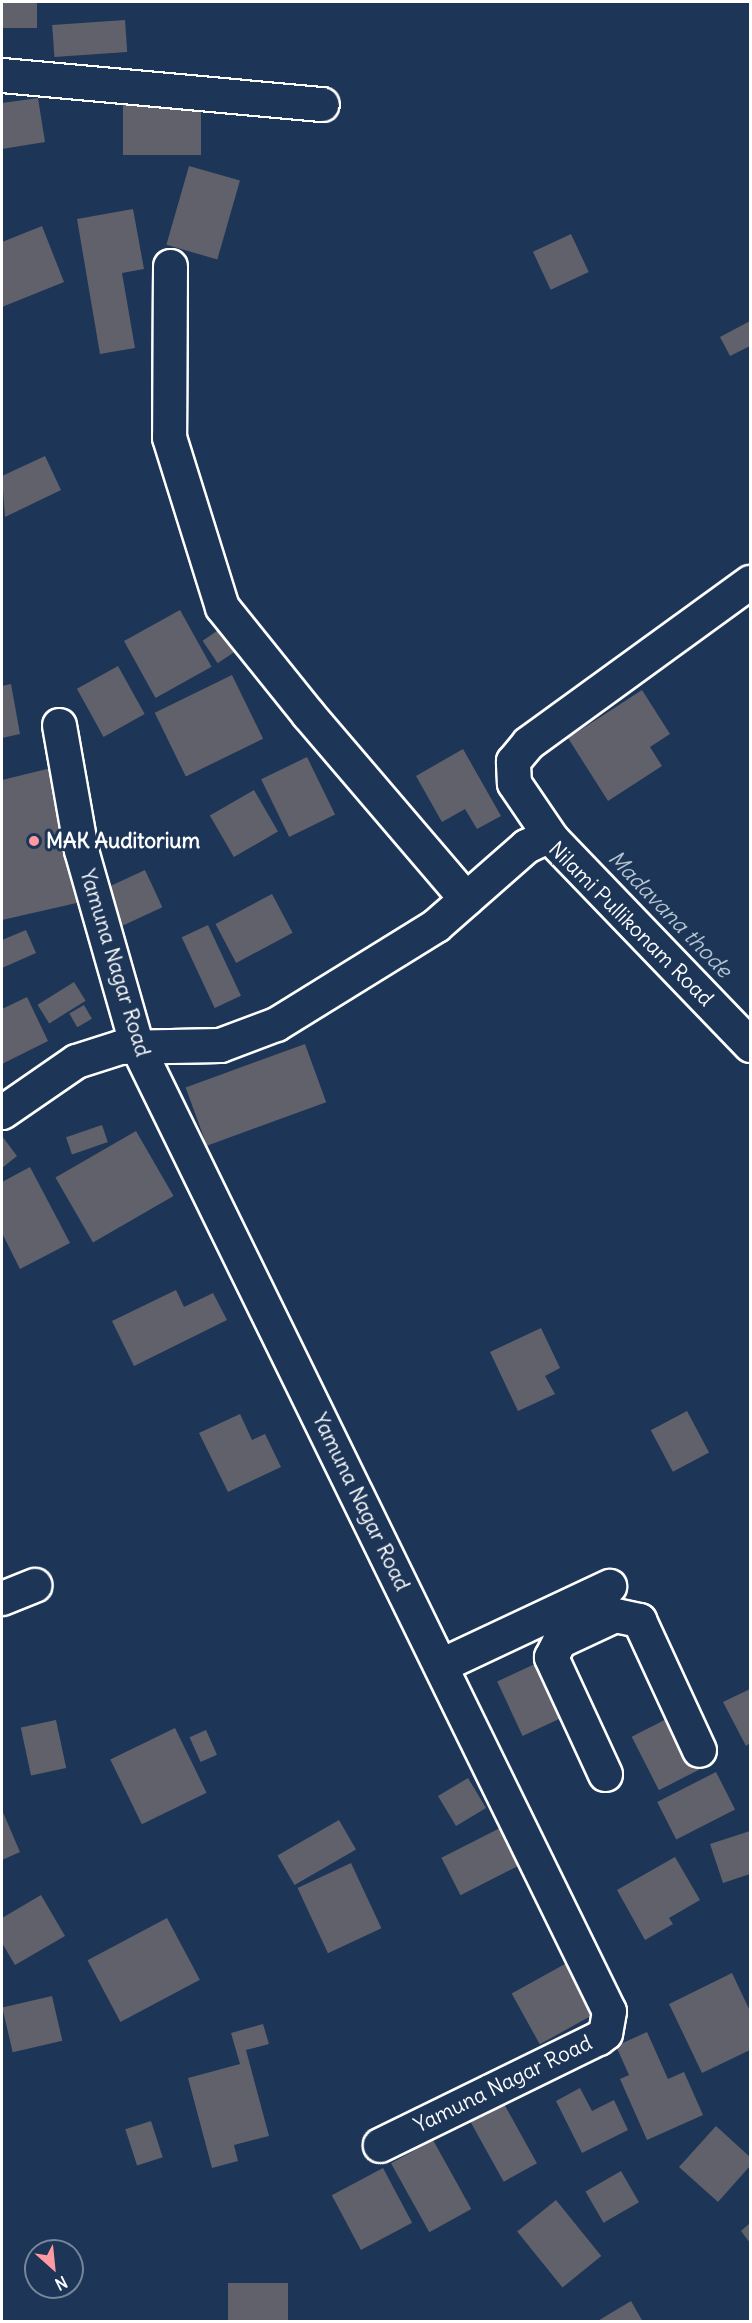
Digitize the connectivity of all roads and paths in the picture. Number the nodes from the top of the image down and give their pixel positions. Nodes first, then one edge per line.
1 (2, 75) edge
2 (322, 104) dead end
3 (170, 266) dead end
4 (750, 582) edge
5 (59, 725) dead end
6 (552, 839) junction
7 (466, 899) junction
8 (750, 1045) edge
9 (137, 1046) junction
10 (2, 1112) edge
11 (34, 1585) dead end
12 (609, 1586) dead end
13 (2, 1598) edge
14 (553, 1628) junction
15 (441, 1665) junction
16 (699, 1750) dead end
17 (605, 1774) dead end
18 (380, 2145) dead end

1 - 2 street
3 - 7 street
4 - 6 street
5 - 9 street, Yamuna Nagar Road
6 - 7 street, Nilami Pullikonam Road
6 - 8 street, Nilami Pullikonam Road
7 - 9 street, Nilami Pullikonam Road
9 - 10 street, Nilami Pullikonam Road
9 - 15 street, Yamuna Nagar Road
11 - 13 street
12 - 14 street
14 - 15 street
14 - 16 street
14 - 17 street
15 - 18 street, Yamuna Nagar Road

